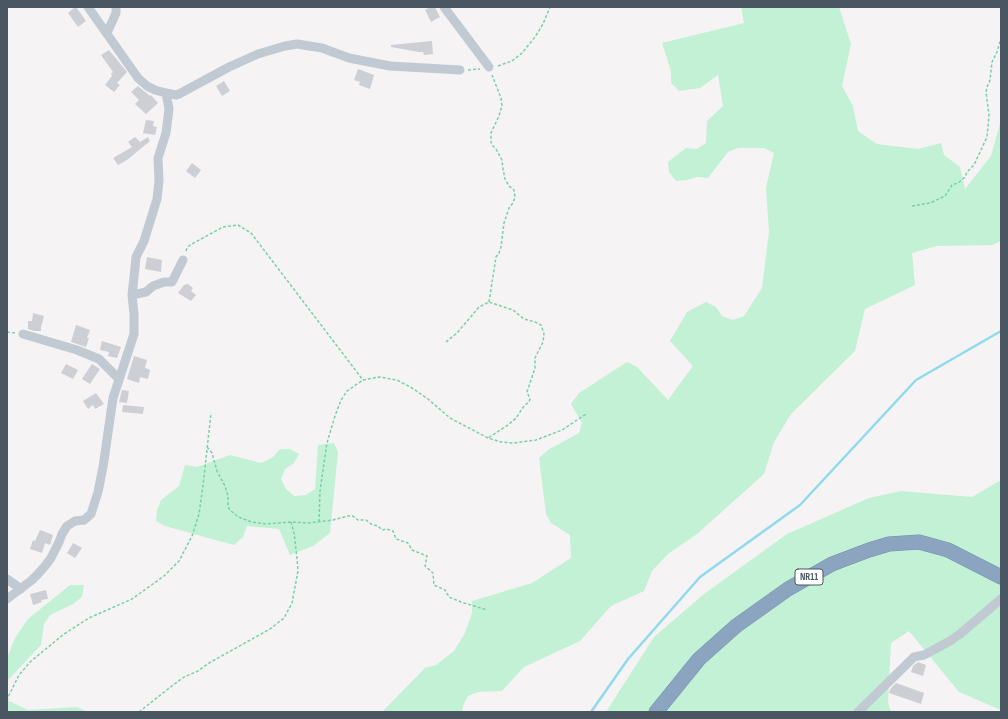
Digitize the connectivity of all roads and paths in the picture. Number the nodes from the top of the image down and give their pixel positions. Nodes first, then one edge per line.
1 (88, 7) edge
2 (116, 7) edge
3 (444, 7) edge
4 (550, 7) edge
5 (107, 33) junction
6 (1001, 38) edge
7 (489, 67) junction
8 (460, 70) joint
9 (166, 93) junction
10 (912, 206) dead end
11 (183, 260) joint
12 (132, 295) junction
13 (488, 302) junction
14 (23, 334) dead end
15 (446, 342) dead end
16 (119, 379) junction
17 (363, 380) junction
18 (211, 413) dead end
19 (586, 414) dead end
20 (488, 438) junction
21 (207, 447) junction
22 (291, 522) junction
23 (319, 522) junction
24 (1001, 577) edge
25 (7, 579) edge
26 (21, 589) junction
27 (7, 599) edge
28 (1001, 599) edge
29 (487, 610) dead end
30 (7, 701) edge
31 (139, 712) edge
32 (656, 712) edge
33 (858, 712) edge

1 - 5 street
2 - 5 street
3 - 7 street
4 - 7 path
5 - 9 street
6 - 10 path
7 - 8 path
7 - 13 path
8 - 9 street
9 - 12 street
11 - 12 street
11 - 17 path
12 - 16 street
13 - 15 path
13 - 20 path
14 - 16 street
16 - 26 street
17 - 20 path
17 - 23 path
18 - 21 path
19 - 20 path
21 - 22 path
21 - 30 path
22 - 23 path
22 - 31 path
23 - 29 path
24 - 32 highway, NR11
25 - 26 street
26 - 27 street
28 - 33 street

